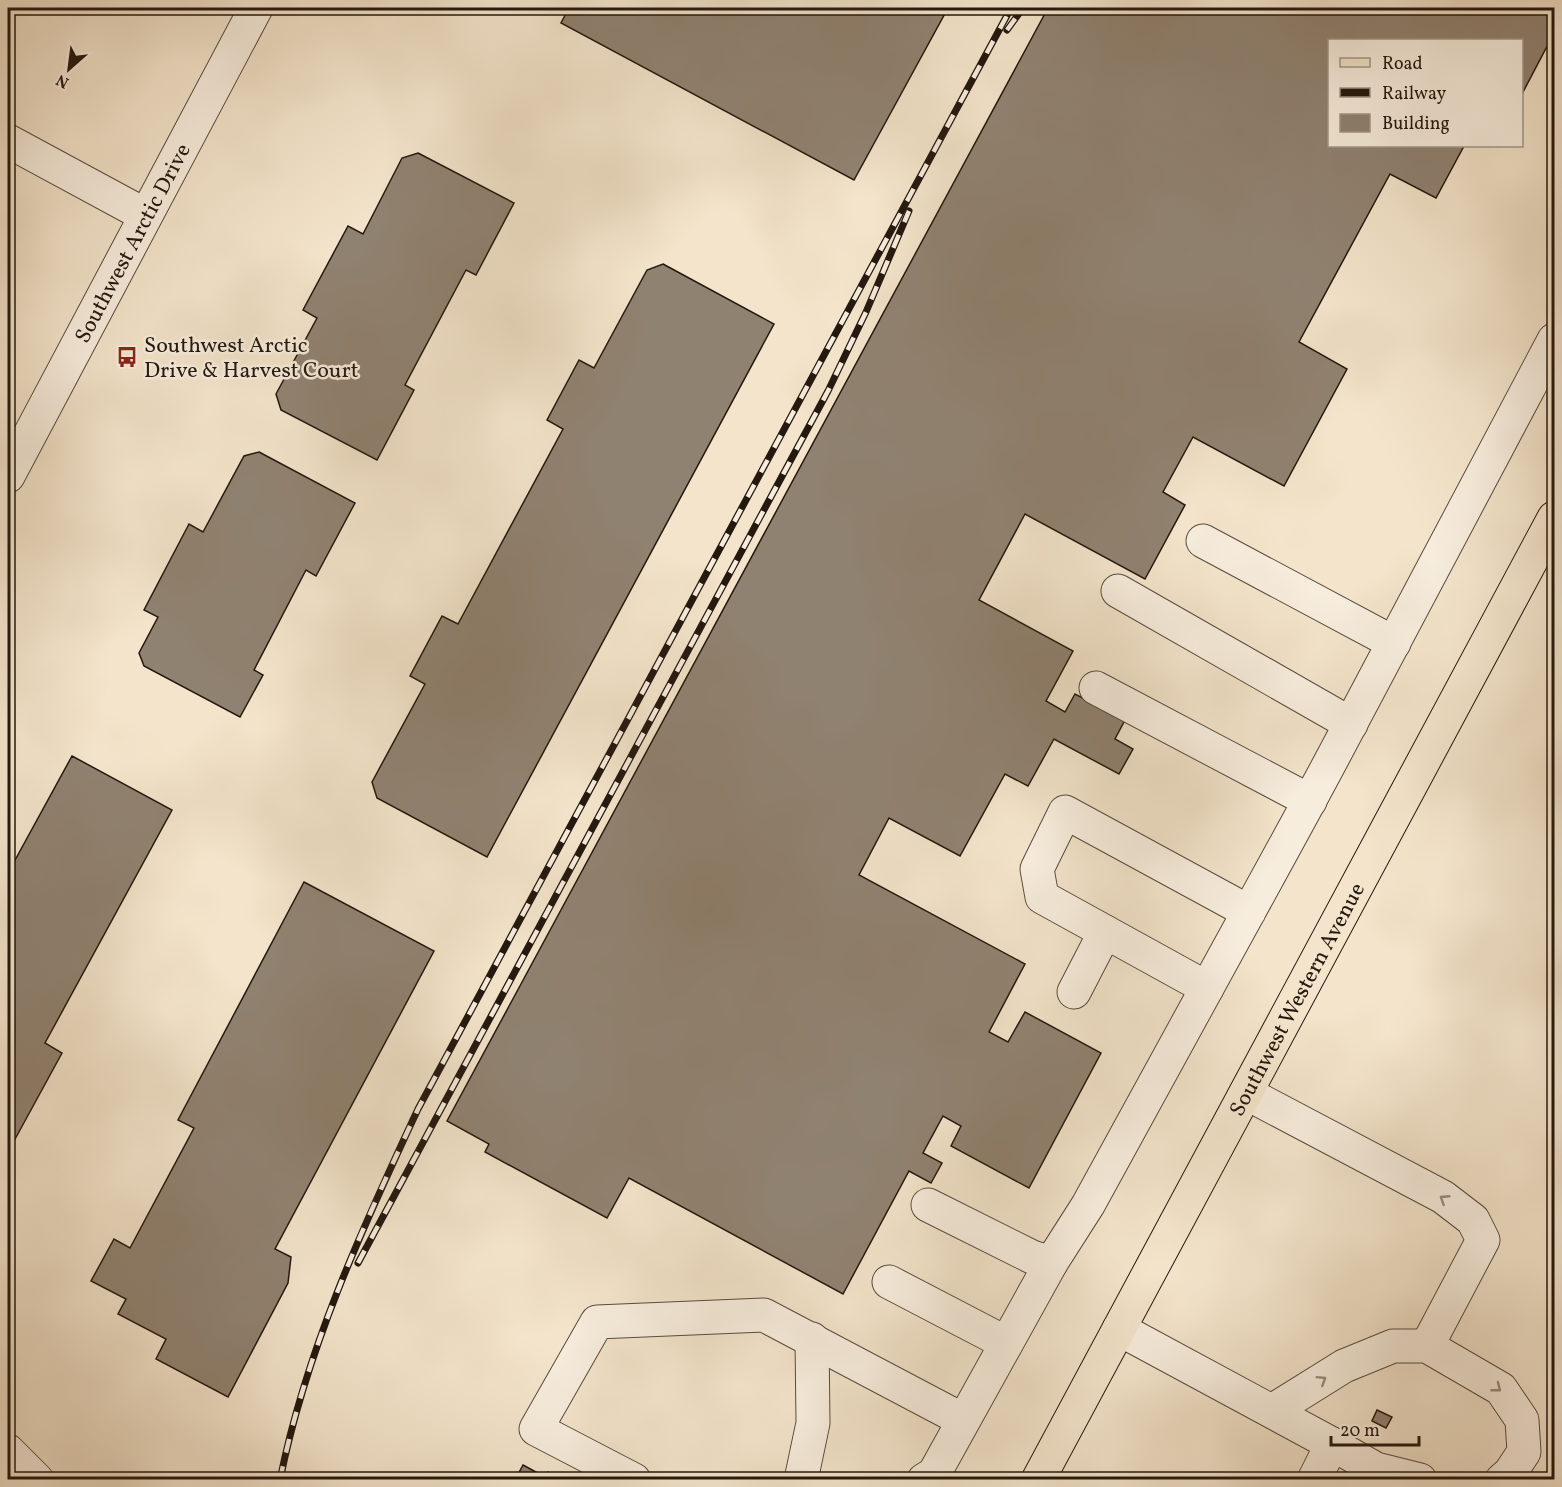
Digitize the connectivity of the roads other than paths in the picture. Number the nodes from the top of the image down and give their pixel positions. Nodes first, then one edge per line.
1 (256, 8) edge
2 (8, 141) edge
3 (145, 215) junction
4 (1554, 340) edge
5 (8, 477) edge
6 (1554, 518) edge
7 (1203, 541) dead end
8 (1118, 591) dead end
9 (1394, 643) junction
10 (1096, 688) dead end
11 (1351, 723) junction
12 (1310, 801) junction
13 (1249, 912) junction
14 (1106, 932) junction
15 (1207, 988) junction
16 (1074, 992) dead end
17 (1246, 1093) junction
18 (928, 1205) dead end
19 (1051, 1263) junction
20 (889, 1282) dead end
21 (1119, 1329) junction
22 (812, 1339) junction
23 (1006, 1343) junction
24 (1427, 1346) junction
25 (1272, 1411) junction
26 (963, 1420) junction
27 (1332, 1444) junction
28 (8, 1451) edge
29 (37, 1479) edge
30 (634, 1479) edge
31 (801, 1479) edge
32 (924, 1479) edge
33 (1038, 1479) edge
34 (1314, 1479) edge
35 (1420, 1479) edge
36 (1502, 1479) edge

1 - 3 street, Southwest Arctic Drive
2 - 3 street
3 - 5 street, Southwest Arctic Drive
4 - 9 street
6 - 17 main road, Southwest Western Avenue
7 - 9 street
8 - 11 street
9 - 11 street
10 - 12 street
11 - 12 street
12 - 13 street
13 - 14 street
13 - 15 street
14 - 15 street
14 - 16 street
15 - 19 street
17 - 21 main road, Southwest Western Avenue
24 -> 17 street
18 - 19 street
19 - 23 street
20 - 23 street
21 - 25 street
21 - 33 main road, Southwest Western Avenue
22 - 26 street
22 - 30 street
22 - 31 street
23 - 26 street
25 -> 24 street
24 -> 36 street
25 - 27 street
26 - 32 street
27 - 34 street
27 - 35 street
28 - 29 street

